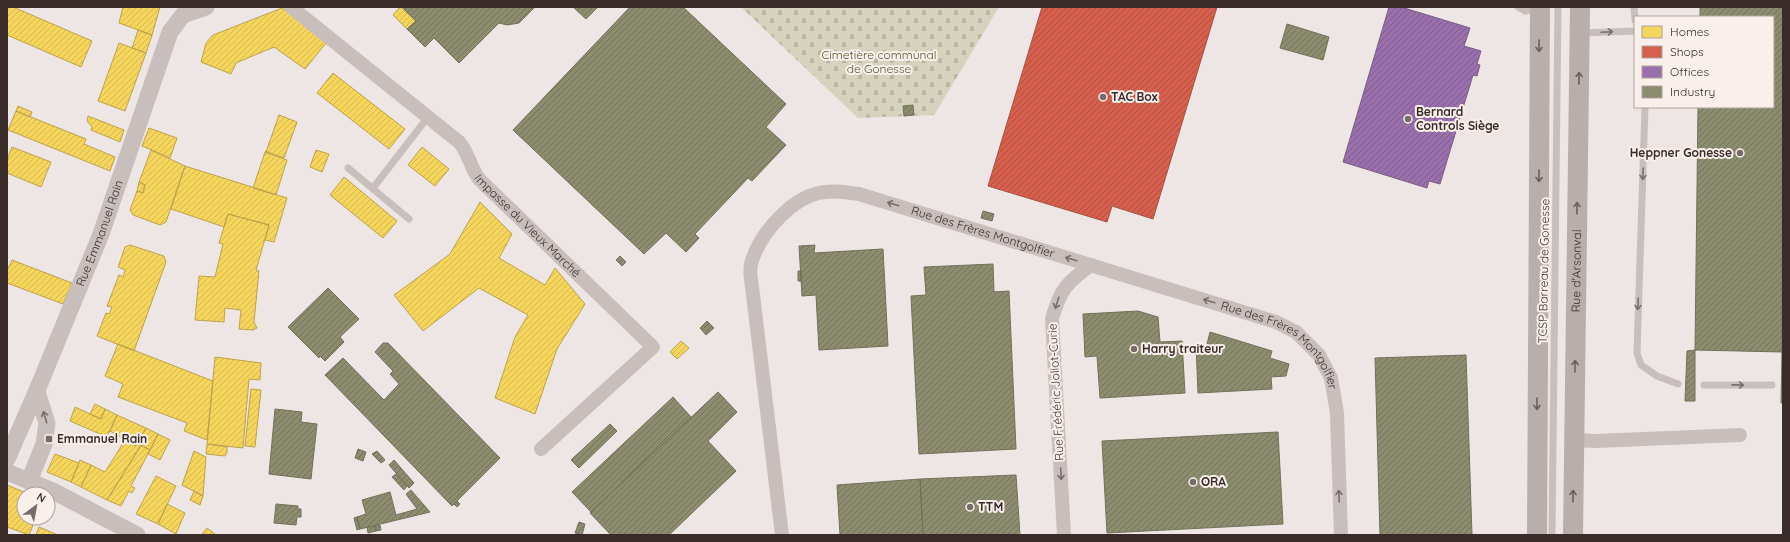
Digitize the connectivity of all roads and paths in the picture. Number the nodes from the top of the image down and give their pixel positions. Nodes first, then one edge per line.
1 (206, 7) edge
2 (291, 7) edge
3 (1518, 7) edge
4 (1546, 7) edge
5 (1580, 7) edge
6 (183, 11) edge
7 (1634, 31) edge
8 (1579, 33) junction
9 (1645, 108) edge
10 (428, 117) junction
11 (348, 168) dead end
12 (373, 188) junction
13 (409, 219) dead end
14 (1091, 265) junction
15 (1678, 384) dead end
16 (1704, 384) dead end
17 (1772, 386) dead end
18 (36, 392) junction
19 (1740, 435) dead end
20 (1574, 440) junction
21 (541, 449) dead end
22 (7, 459) edge
23 (7, 472) edge
24 (29, 481) junction
25 (137, 535) edge
26 (782, 535) edge
27 (1064, 535) edge
28 (1341, 535) edge
29 (1537, 535) edge
30 (1552, 535) edge
31 (1573, 535) edge

1 - 6 street
2 - 10 street, Impasse du Vieux Marché
3 - 4 lane
4 -> 29 main road
4 - 30 lane, TCSP Barreau de Gonesse
5 - 8 main road, Rue d'Arsonval
6 - 18 street, Rue Emmanuel Rain
8 -> 7 lane
20 -> 8 main road, Rue d'Arsonval
9 -> 15 lane
10 - 12 lane
10 - 21 street, Impasse du Vieux Marché
11 - 12 lane
12 - 13 lane
14 -> 26 street, Rue des Frères Montgolfier
14 -> 27 street, Rue Frédéric Joliot-Curie
28 -> 14 street, Rue des Frères Montgolfier
16 -> 17 lane
18 - 22 street, Rue Emmanuel Rain
24 -> 18 street
19 - 20 street
31 -> 20 main road, Rue d'Arsonval
23 - 24 street
24 - 25 street

